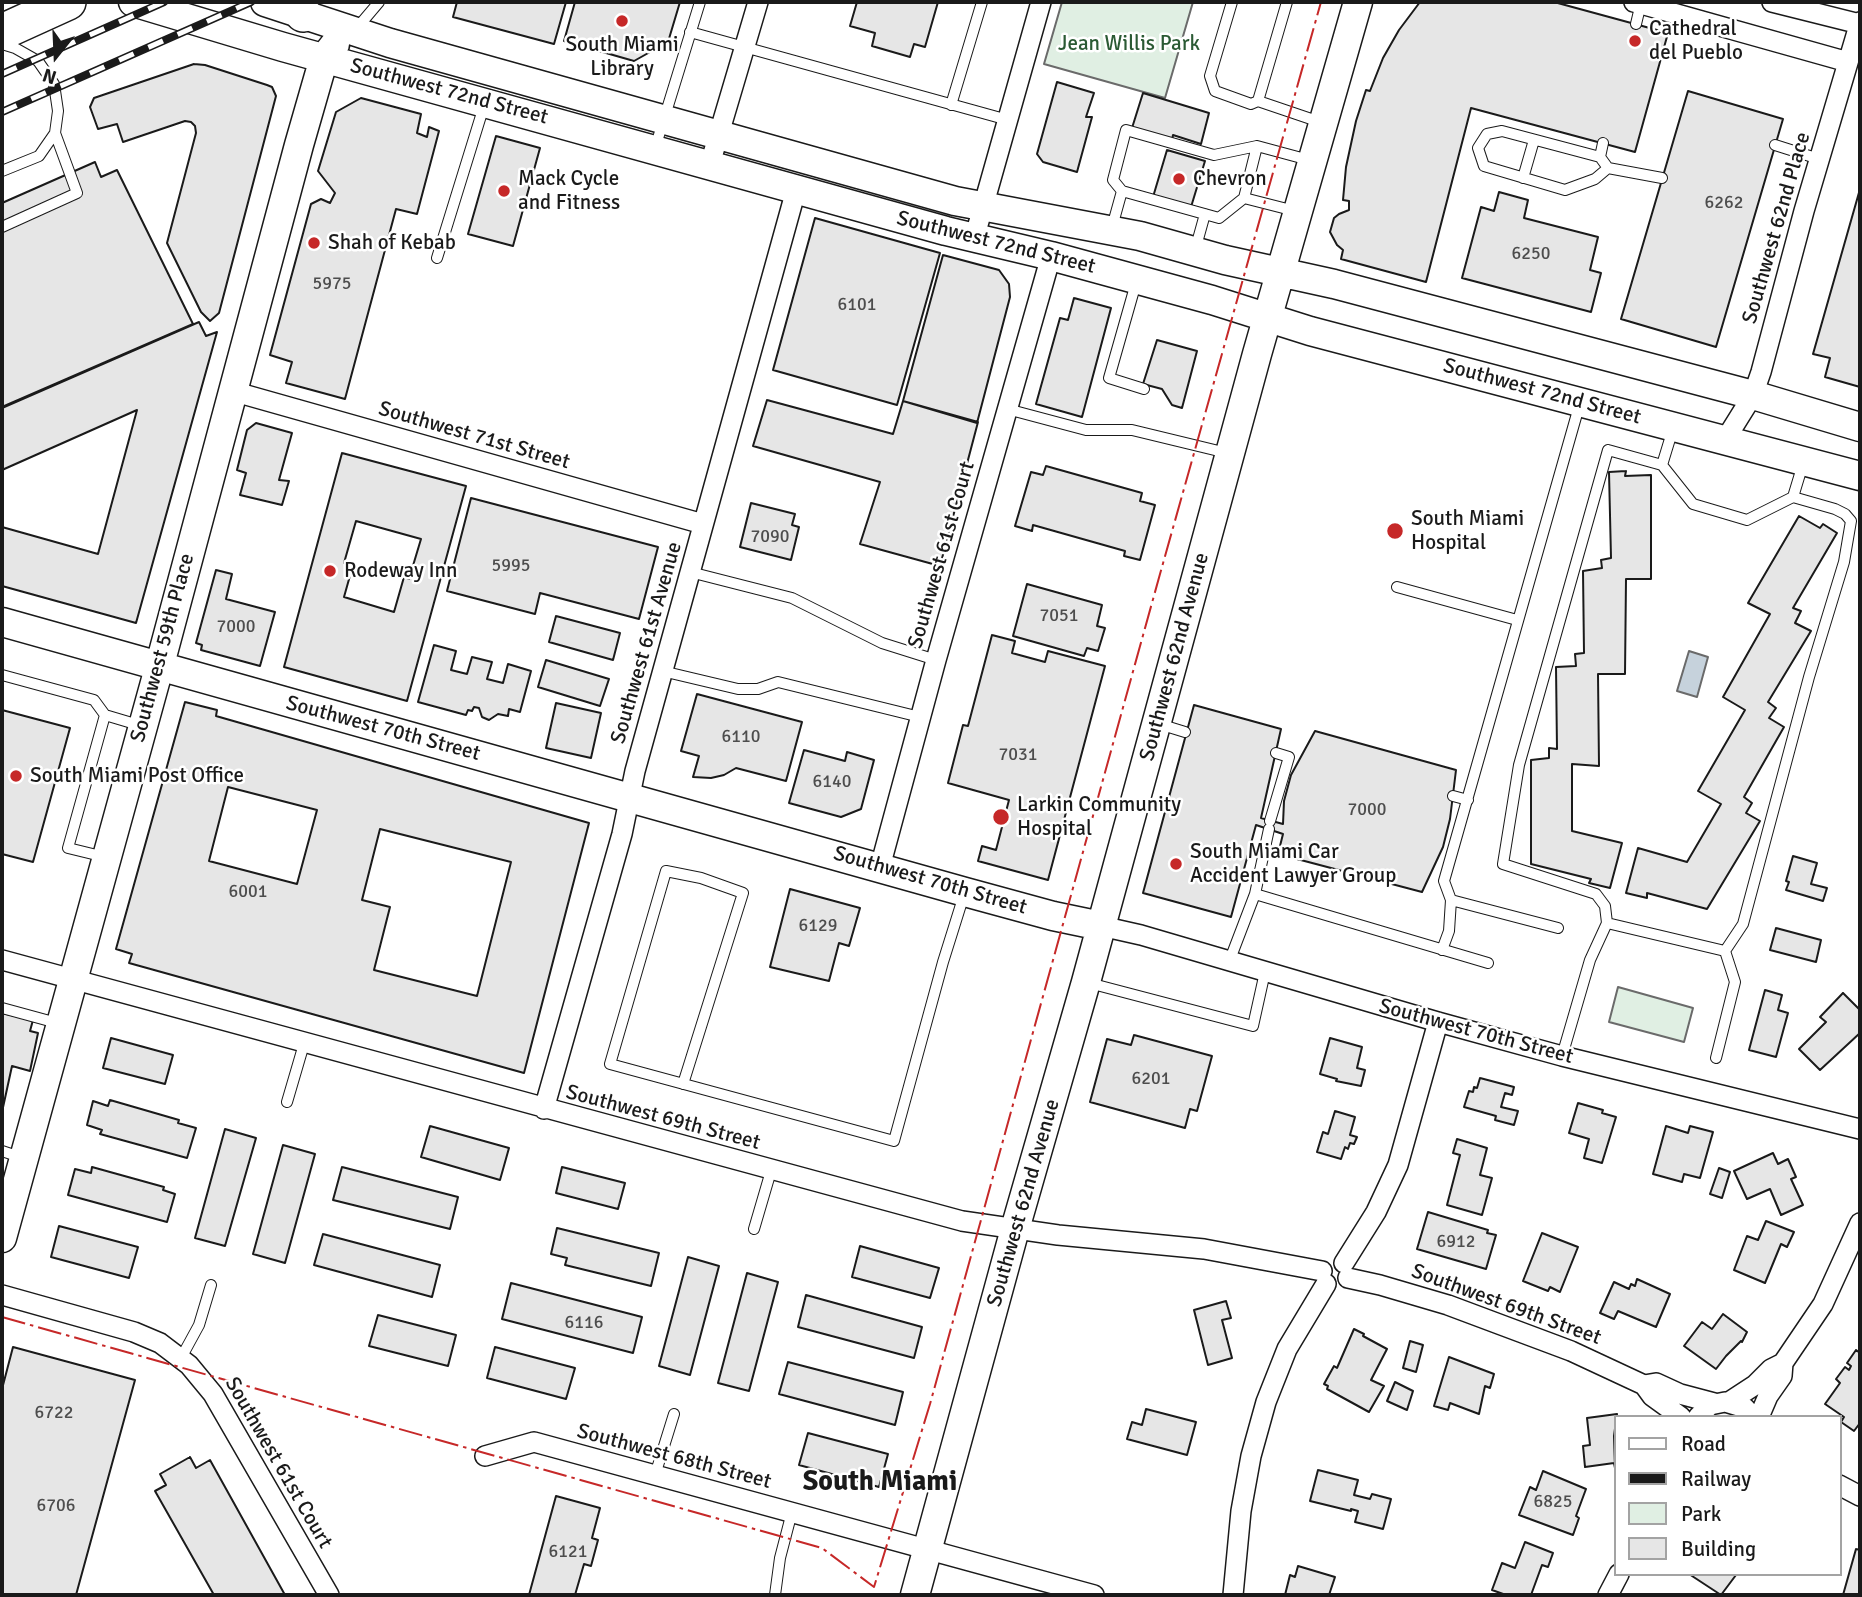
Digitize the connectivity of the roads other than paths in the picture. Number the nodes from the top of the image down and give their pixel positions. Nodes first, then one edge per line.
1 (68, 2) edge
2 (133, 2) edge
3 (265, 2) edge
4 (379, 2) edge
5 (700, 2) edge
6 (758, 2) edge
7 (982, 2) edge
8 (1041, 2) edge
9 (1232, 2) edge
10 (1287, 2) edge
11 (1358, 2) edge
12 (1772, 2) edge
13 (1646, 4) edge
14 (300, 8) edge
15 (1860, 23) edge
16 (1636, 24) dead end
17 (355, 31) junction
18 (2, 32) edge
19 (690, 32) junction
20 (390, 43) junction
21 (2, 44) edge
22 (745, 47) junction
23 (324, 58) junction
24 (1848, 62) junction
25 (1258, 101) junction
26 (485, 102) junction
27 (951, 105) junction
28 (664, 120) junction
29 (1009, 120) junction
30 (1324, 124) junction
31 (55, 133) junction
32 (718, 135) junction
33 (1534, 140) junction
34 (1603, 143) dead end
35 (1775, 145) dead end
36 (1257, 146) junction
37 (654, 149) junction
38 (1600, 157) junction
39 (1819, 159) junction
40 (1313, 161) junction
41 (710, 164) junction
42 (1608, 168) junction
43 (2, 172) edge
44 (1523, 178) junction
45 (1662, 178) dead end
46 (796, 190) junction
47 (1122, 191) junction
48 (1244, 198) junction
49 (984, 207) junction
50 (1298, 211) junction
51 (1205, 214) junction
52 (2, 227) edge
53 (1111, 230) junction
54 (974, 239) junction
55 (1195, 251) junction
56 (1051, 256) junction
57 (437, 258) dead end
58 (1280, 272) junction
59 (1137, 279) junction
60 (1268, 318) junction
61 (1144, 389) dead end
62 (232, 391) junction
63 (1754, 395) junction
64 (1581, 403) junction
65 (1007, 409) junction
66 (1673, 427) junction
67 (1860, 427) edge
68 (1725, 440) junction
69 (1231, 454) junction
70 (1804, 460) junction
71 (1662, 465) junction
72 (1860, 476) edge
73 (1793, 497) junction
74 (703, 524) junction
75 (690, 572) junction
76 (1397, 587) dead end
77 (1517, 621) junction
78 (2, 622) edge
79 (936, 660) junction
80 (159, 668) junction
81 (662, 671) junction
82 (2, 675) edge
83 (105, 715) junction
84 (920, 717) junction
85 (1156, 723) junction
86 (143, 727) junction
87 (1185, 732) dead end
88 (1276, 753) dead end
89 (629, 796) junction
90 (1453, 796) dead end
91 (1468, 800) junction
92 (107, 858) junction
93 (880, 867) junction
94 (965, 892) junction
95 (1255, 894) junction
96 (1451, 900) junction
97 (1607, 923) junction
98 (1101, 926) junction
99 (1558, 928) dead end
100 (1443, 950) junction
101 (1725, 951) junction
102 (2, 960) edge
103 (1230, 962) junction
104 (1488, 963) dead end
105 (1265, 972) junction
106 (73, 981) junction
107 (1086, 982) junction
108 (2, 1008) edge
109 (1438, 1022) junction
110 (61, 1024) junction
111 (304, 1044) junction
112 (1562, 1056) junction
113 (1716, 1058) dead end
114 (682, 1084) junction
115 (287, 1102) dead end
116 (544, 1109) junction
117 (1860, 1129) edge
118 (13, 1155) edge
119 (771, 1171) junction
120 (1860, 1223) edge
121 (754, 1229) dead end
122 (1015, 1229) junction
123 (2, 1238) edge
124 (1346, 1271) junction
125 (1324, 1277) junction
126 (211, 1285) dead end
127 (2, 1295) edge
128 (181, 1358) junction
129 (1783, 1363) junction
130 (1644, 1385) junction
131 (1721, 1402) junction
132 (674, 1414) dead end
133 (1678, 1415) edge
134 (1699, 1415) edge
135 (1752, 1415) edge
136 (1760, 1415) edge
137 (485, 1456) dead end
138 (656, 1475) junction
139 (1841, 1486) edge
140 (1860, 1496) edge
141 (792, 1512) junction
142 (928, 1550) junction
143 (1618, 1576) edge
144 (1065, 1591) edge
145 (329, 1595) edge
146 (775, 1595) edge
147 (915, 1595) edge
148 (1094, 1595) edge
149 (1233, 1595) edge
150 (1608, 1595) edge

1 - 18 highway
2 - 23 street, Southwest 72nd Street
3 - 14 street, Southwest 72nd Street
4 - 17 lane
5 - 19 lane
6 - 22 street
7 - 27 lane
8 - 29 street
9 - 25 lane
10 - 25 lane
11 - 30 street, Southwest 62nd Avenue
12 - 15 street
13 - 16 lane
13 - 24 street
14 - 17 street, Southwest 72nd Street
15 - 24 street, Southwest 62nd Place
17 - 20 street, Southwest 72nd Street
19 - 22 lane
19 - 28 lane
20 - 23 street
20 - 28 street, Southwest 72nd Street
21 - 31 lane
22 - 27 lane
22 - 32 street
23 - 26 street, Southwest 72nd Street
23 - 62 street, Southwest 59th Place
24 - 39 street, Southwest 62nd Place
25 - 30 lane
26 - 37 street, Southwest 72nd Street
26 - 57 lane
27 - 29 lane
28 - 32 street, Southwest 72nd Street
28 - 37 lane
29 - 49 street
30 - 40 street, Southwest 62nd Avenue
31 - 43 lane
31 - 52 lane
32 - 41 street
32 - 49 street, Southwest 72nd Street
33 - 38 lane
33 - 44 lane
33 - 44 lane
34 - 38 lane
35 - 39 lane
36 - 40 lane
36 - 47 lane
36 - 48 lane
37 - 41 street, Southwest 72nd Street
38 - 42 lane
39 - 63 street, Southwest 62nd Place
40 - 50 street, Southwest 62nd Avenue
41 - 46 street, Southwest 72nd Street
42 - 44 lane
42 - 45 lane
46 - 54 street, Southwest 72nd Street
46 - 74 street, Southwest 61st Avenue
47 - 51 lane
47 - 53 lane
48 - 50 lane
48 - 51 lane
49 - 53 street, Southwest 72nd Street
49 - 54 street
50 - 58 street, Southwest 62nd Avenue
51 - 55 lane
53 - 55 street, Southwest 72nd Street
54 - 56 street, Southwest 72nd Street
55 - 58 street, Southwest 72nd Street
56 - 59 street, Southwest 72nd Street
56 - 65 street, Southwest 61st Court
58 - 60 street, Southwest 62nd Avenue
58 - 63 street, Southwest 72nd Street
59 - 60 street, Southwest 72nd Street
59 - 61 lane
60 - 64 street, Southwest 72nd Street
60 - 69 street, Southwest 62nd Avenue
62 - 74 street, Southwest 71st Street
62 - 80 street, Southwest 59th Place
63 - 67 street, Southwest 72nd Street
63 - 68 street, Southwest 62nd Place
64 - 66 street, Southwest 72nd Street
64 - 77 lane
65 - 69 lane
65 - 79 street, Southwest 61st Court
66 - 68 street, Southwest 72nd Street
66 - 71 lane
68 - 70 street, Southwest 72nd Street
69 - 85 street, Southwest 62nd Avenue
70 - 72 street, Southwest 72nd Street
70 - 73 lane
71 - 73 lane
71 - 97 lane
73 - 101 lane
74 - 75 street, Southwest 61st Avenue
75 - 79 lane
75 - 81 street, Southwest 61st Avenue
76 - 77 lane
77 - 91 lane
78 - 80 street, Southwest 70th Street
79 - 84 street, Southwest 61st Court
80 - 86 street, Southwest 59th Place
80 - 89 street, Southwest 70th Street
81 - 84 lane
81 - 89 street, Southwest 61st Avenue
82 - 83 lane
83 - 86 lane
83 - 92 lane
84 - 93 street, Southwest 61st Court
85 - 87 lane
85 - 98 street, Southwest 62nd Avenue
86 - 92 street, Southwest 59th Place
88 - 95 lane
89 - 93 street, Southwest 70th Street
89 - 116 street, Southwest 61st Avenue
90 - 91 lane
91 - 96 lane
92 - 106 street, Southwest 59th Place
93 - 94 street, Southwest 70th Street
94 - 98 street, Southwest 70th Street
94 - 114 lane
95 - 100 lane
95 - 103 lane
96 - 99 lane
96 - 100 lane
97 - 101 lane
97 - 112 lane
98 - 103 street, Southwest 70th Street
98 - 107 street, Southwest 62nd Avenue
100 - 104 lane
101 - 113 lane
102 - 106 street, Southwest 69th Street
103 - 105 street, Southwest 70th Street
105 - 107 lane
105 - 109 street, Southwest 70th Street
106 - 110 street, Southwest 59th Place
106 - 111 street, Southwest 69th Street
107 - 122 street, Southwest 62nd Avenue
108 - 110 lane
109 - 112 street, Southwest 70th Street
109 - 124 street
110 - 118 street, Southwest 59th Place
111 - 115 lane
111 - 116 street, Southwest 69th Street
112 - 117 street, Southwest 70th Street
114 - 114 lane
116 - 119 street, Southwest 69th Street
118 - 123 street, Southwest 59th Place
119 - 121 lane
119 - 122 street, Southwest 69th Street
120 - 129 street
122 - 125 street, Southwest 69th Street
122 - 142 street, Southwest 62nd Avenue
124 - 125 street, Southwest 69th Street
124 - 130 street, Southwest 69th Street
125 - 149 street
126 - 128 lane
127 - 128 street
128 - 145 street, Southwest 61st Court
129 - 131 street
129 - 136 street
130 - 131 street, Southwest 69th Street
130 - 133 street, Southwest 69th Street
131 - 134 street
131 - 135 street, Southwest 69th Street
132 - 138 lane
137 - 138 street, Southwest 68th Street
138 - 141 street, Southwest 68th Street
139 - 140 street
141 - 142 street, Southwest 68th Street
141 - 146 lane
142 - 144 street, Southwest 68th Street
142 - 147 street, Southwest 62nd Avenue
143 - 150 street
144 - 148 street, Southwest 68th Street

